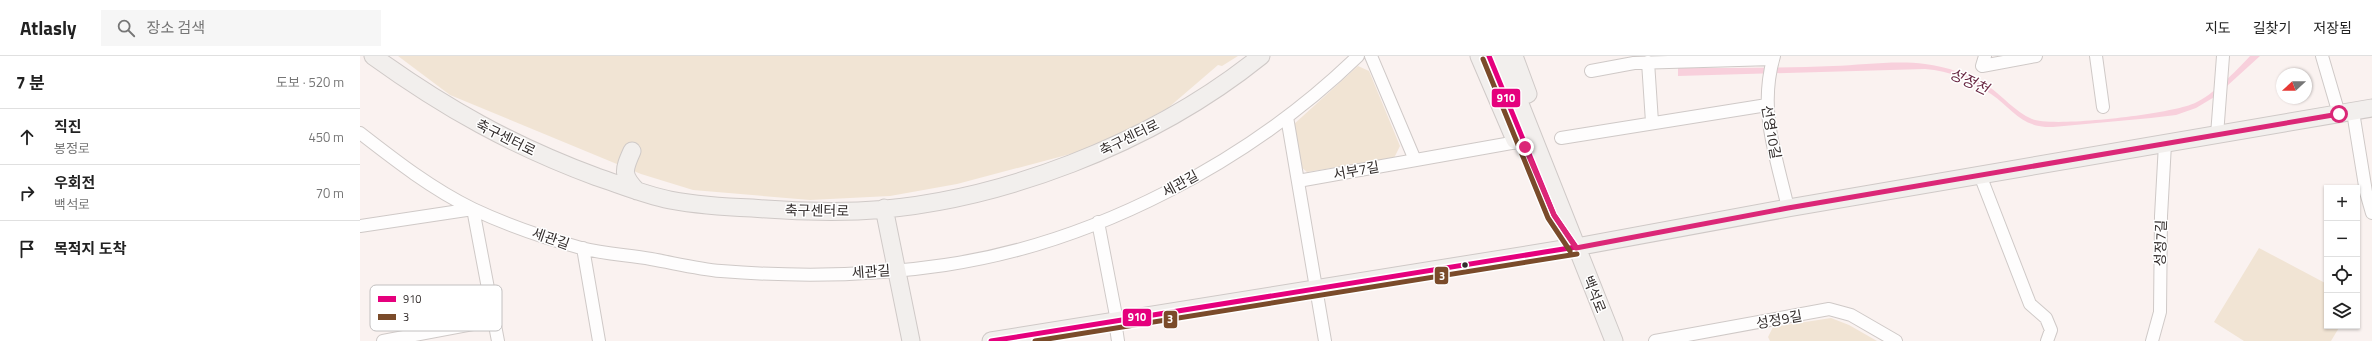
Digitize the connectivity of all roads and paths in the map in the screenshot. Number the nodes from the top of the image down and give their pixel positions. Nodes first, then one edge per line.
1 (373, 56) edge
2 (1262, 56) edge
3 (1358, 56) edge
4 (1371, 56) edge
5 (1478, 56) edge
6 (1489, 56) edge
7 (1501, 56) edge
8 (1514, 56) edge
9 (1985, 56) edge
10 (2036, 56) edge
11 (2096, 56) edge
12 (2223, 56) edge
13 (2322, 56) edge
14 (1773, 58) edge
15 (1633, 59) edge
16 (1648, 62) junction
17 (1591, 71) dead end
18 (1767, 104) junction
19 (2103, 107) dead end
20 (2372, 108) edge
21 (2346, 113) junction
22 (1287, 117) junction
23 (1652, 122) junction
24 (360, 133) edge
25 (2217, 135) junction
26 (1562, 138) dead end
27 (2165, 144) junction
28 (1526, 145) junction
29 (632, 152) dead end
30 (1415, 160) junction
31 (1980, 175) junction
32 (1298, 181) junction
33 (637, 191) junction
34 (884, 208) junction
35 (1788, 208) junction
36 (473, 209) junction
37 (2372, 214) edge
38 (1098, 222) junction
39 (360, 226) edge
40 (583, 248) junction
41 (1576, 248) junction
42 (896, 269) junction
43 (487, 285) edge
44 (1315, 289) junction
45 (1116, 321) junction
46 (436, 331) edge
47 (496, 331) edge
48 (383, 341) edge
49 (498, 341) edge
50 (599, 341) edge
51 (911, 341) edge
52 (992, 341) edge
53 (1118, 341) edge
54 (1325, 341) edge
55 (1614, 341) edge
56 (1656, 341) edge
57 (1896, 341) edge
58 (2047, 341) edge
59 (2152, 341) edge

1 - 33 street, 축구센터로
2 - 34 street, 축구센터로
3 - 22 street, 세관길
4 - 30 street
5 - 28 street
6 - 28 street, 백석로
7 - 28 street, 백석로
8 - 28 street
9 - 10 street
11 - 19 street
12 - 25 street
13 - 21 street
14 - 16 street
14 - 18 street, 선영10길
15 - 16 street
15 - 17 street
16 - 23 street
18 - 23 street
18 - 35 street, 선영10길
20 - 21 street
21 - 25 street
21 - 37 street
22 - 32 street
22 - 38 street, 세관길
23 - 26 street
24 - 36 street, 세관길
25 - 27 street
27 - 31 street
27 - 59 street, 성정7길
28 - 30 street, 서부7길
28 - 41 street, 백석로
29 - 33 street
30 - 32 street, 서부7길
31 - 35 street
31 - 58 street
32 - 44 street
33 - 34 street, 축구센터로
34 - 42 street
35 - 41 street
36 - 39 street
36 - 40 street, 세관길
36 - 43 street
38 - 42 street, 세관길
38 - 45 street
40 - 42 street, 세관길
40 - 50 street
41 - 44 street
41 - 55 street, 백석로
42 - 51 street
44 - 45 street
44 - 54 street
45 - 52 street
45 - 53 street
46 - 48 street
47 - 49 street
56 - 57 street, 성정9길

